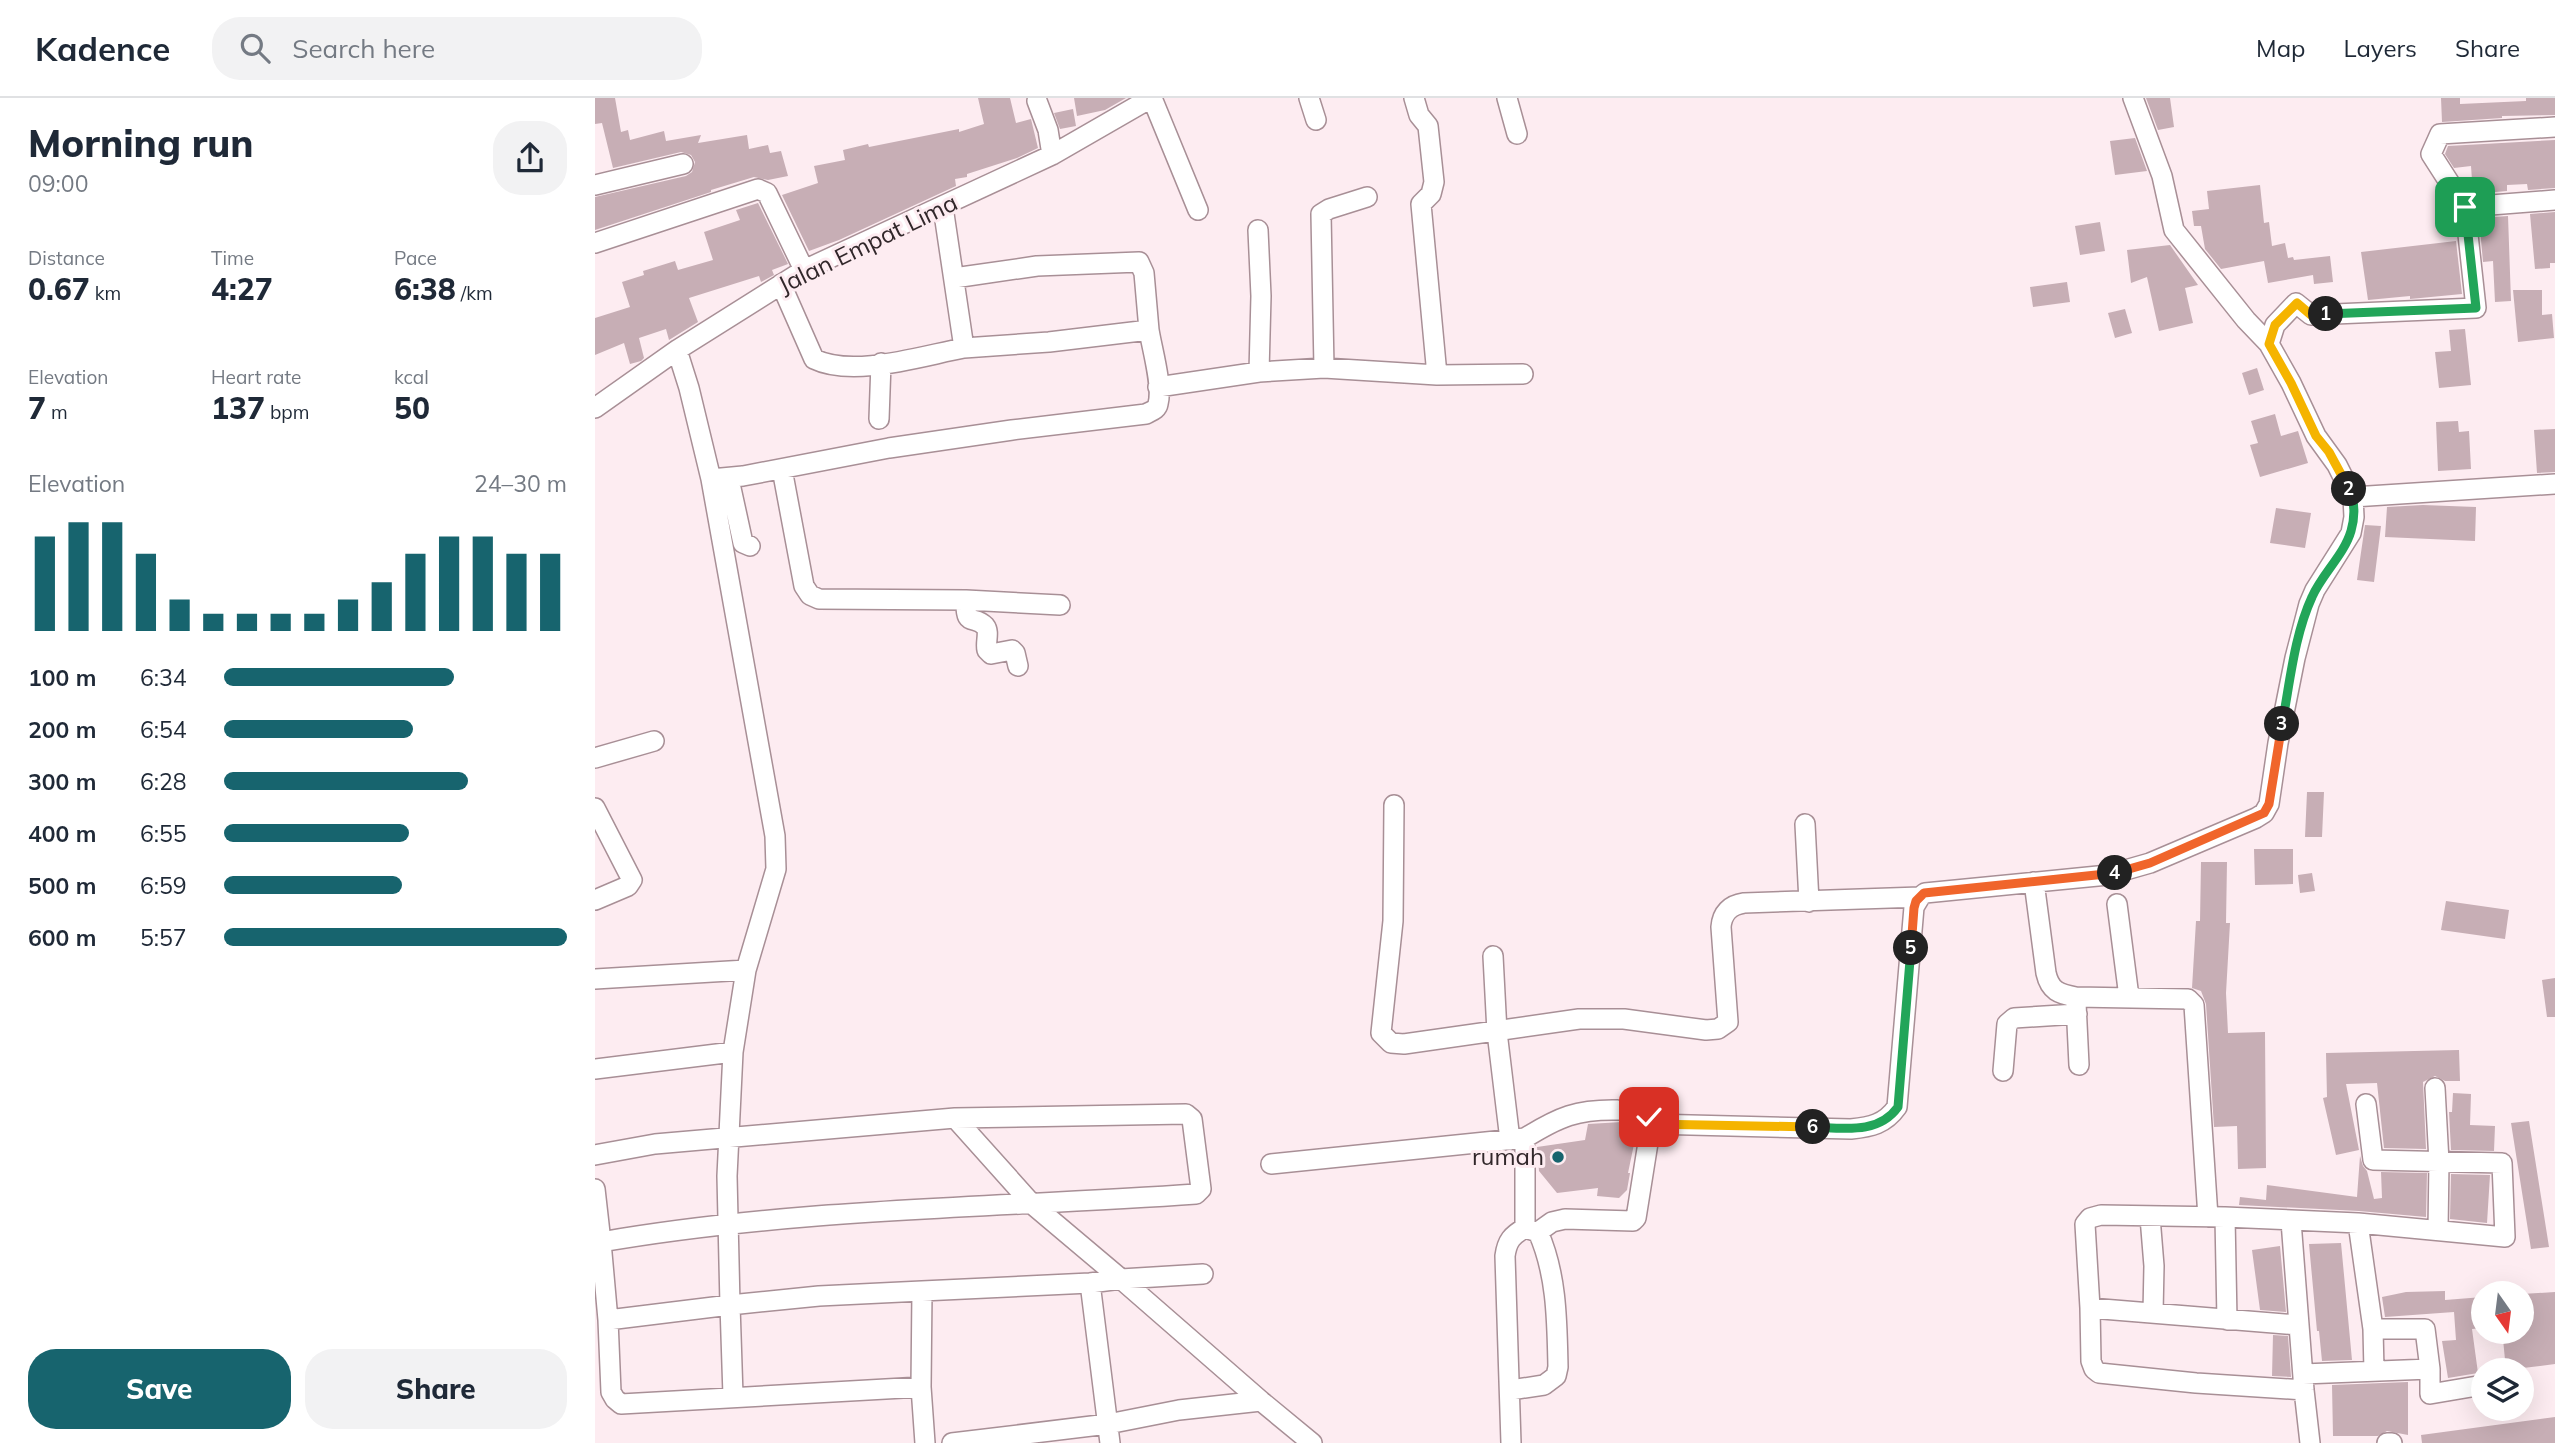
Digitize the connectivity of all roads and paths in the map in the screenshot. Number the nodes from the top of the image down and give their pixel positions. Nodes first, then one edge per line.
1 (1308, 98) edge
2 (1414, 98) edge
3 (1507, 98) edge
4 (2133, 98) edge
5 (1145, 100) edge
6 (1037, 101) dead end
7 (1316, 120) dead end
8 (2555, 128) edge
9 (1517, 134) dead end
10 (1052, 155) junction
11 (683, 164) dead end
12 (595, 185) edge
13 (1367, 197) dead end
14 (2555, 200) edge
15 (943, 207) junction
16 (2465, 207) junction
17 (1198, 210) dead end
18 (1258, 230) dead end
19 (595, 243) edge
20 (804, 270) junction
21 (954, 278) junction
22 (781, 284) junction
23 (1149, 330) junction
24 (2269, 344) junction
25 (964, 348) junction
26 (677, 350) junction
27 (881, 363) junction
28 (1324, 368) junction
29 (1259, 372) junction
30 (1523, 374) dead end
31 (1437, 375) junction
32 (1158, 387) junction
33 (595, 408) edge
34 (879, 419) dead end
35 (782, 470) junction
36 (720, 479) junction
37 (2555, 485) edge
38 (2353, 497) junction
39 (750, 546) dead end
40 (966, 600) junction
41 (1060, 605) dead end
42 (1018, 666) dead end
43 (654, 741) dead end
44 (595, 758) edge
45 (1394, 805) dead end
46 (595, 808) edge
47 (1805, 824) dead end
48 (2034, 882) junction
49 (1920, 897) junction
50 (595, 900) edge
51 (1809, 902) junction
52 (2117, 904) dead end
53 (1493, 956) dead end
54 (746, 970) junction
55 (595, 979) edge
56 (2129, 997) junction
57 (2077, 1005) junction
58 (1497, 1032) junction
59 (733, 1052) junction
60 (2079, 1065) dead end
61 (595, 1069) edge
62 (2003, 1071) dead end
63 (2435, 1088) dead end
64 (2366, 1104) dead end
65 (955, 1118) junction
66 (1651, 1124) junction
67 (730, 1137) junction
68 (1517, 1139) junction
69 (595, 1155) edge
70 (2439, 1162) junction
71 (1271, 1164) dead end
72 (595, 1189) edge
73 (1033, 1204) junction
74 (2150, 1217) junction
75 (2216, 1217) junction
76 (2291, 1221) junction
77 (2358, 1223) junction
78 (728, 1225) junction
79 (1531, 1230) junction
80 (2438, 1230) junction
81 (601, 1241) junction
82 (1203, 1274) dead end
83 (1121, 1279) junction
84 (1090, 1283) junction
85 (922, 1291) junction
86 (730, 1304) junction
87 (2090, 1308) junction
88 (2153, 1313) junction
89 (608, 1320) junction
90 (2227, 1320) junction
91 (2298, 1325) junction
92 (2373, 1329) junction
93 (2430, 1369) junction
94 (2374, 1371) junction
95 (2303, 1382) junction
96 (921, 1387) junction
97 (2471, 1387) edge
98 (1511, 1390) junction
99 (733, 1396) junction
100 (1261, 1401) junction
101 (1109, 1433) edge
102 (925, 1443) edge
103 (952, 1443) edge
104 (1312, 1443) edge
105 (1511, 1443) edge
106 (2310, 1443) edge

1 - 7 street
2 - 31 street
3 - 9 street
4 - 24 street
5 - 10 street, Jalan Empat Lima
5 - 17 street
6 - 10 street
8 - 16 street
10 - 15 street, Jalan Empat Lima
11 - 12 street
13 - 28 street
14 - 16 street
15 - 20 street, Jalan Empat Lima
15 - 21 street
16 - 24 street
18 - 29 street
19 - 20 street
20 - 22 street, Jalan Empat Lima
21 - 23 street
21 - 25 street
22 - 26 street, Jalan Empat Lima
22 - 27 street
23 - 25 street
23 - 32 street
24 - 38 street
25 - 27 street
26 - 33 street, Jalan Empat Lima
26 - 36 street
27 - 34 street
28 - 29 street
28 - 31 street
29 - 32 street
30 - 31 street
32 - 35 street
35 - 36 street
35 - 40 street
36 - 39 street
36 - 54 street
37 - 38 street
38 - 48 street
40 - 41 street
40 - 42 street
43 - 44 street
45 - 58 street
46 - 50 street
47 - 51 street
48 - 49 street
48 - 57 street
49 - 51 street
49 - 66 street
51 - 58 street
52 - 56 street
53 - 58 street
54 - 55 street
54 - 59 street
56 - 57 street
56 - 75 street
57 - 60 street
57 - 62 street
58 - 68 street
59 - 61 street
59 - 67 street
63 - 70 street
64 - 70 street
65 - 67 street
65 - 73 street
65 - 73 street
66 - 68 street
66 - 79 street
67 - 69 street
67 - 78 street
68 - 71 street
68 - 79 street
70 - 80 street
70 - 80 street
72 - 81 street
73 - 78 street
73 - 83 street
74 - 75 street
74 - 87 street
74 - 88 street
75 - 76 street
75 - 90 street
76 - 77 street
76 - 91 street
77 - 80 street
77 - 92 street
78 - 81 street
78 - 86 street
79 - 98 street
79 - 98 street
81 - 89 street
82 - 83 street
83 - 84 street
83 - 100 street
84 - 85 street
84 - 101 street
85 - 86 street
85 - 96 street
86 - 89 street
86 - 99 street
87 - 88 street
87 - 95 street
88 - 90 street
89 - 99 street
90 - 91 street
91 - 95 street
92 - 93 street
92 - 94 street
93 - 94 street
93 - 97 street
94 - 95 street
95 - 106 street
96 - 99 street
96 - 102 street
98 - 105 street
100 - 101 street
100 - 104 street
101 - 103 street

